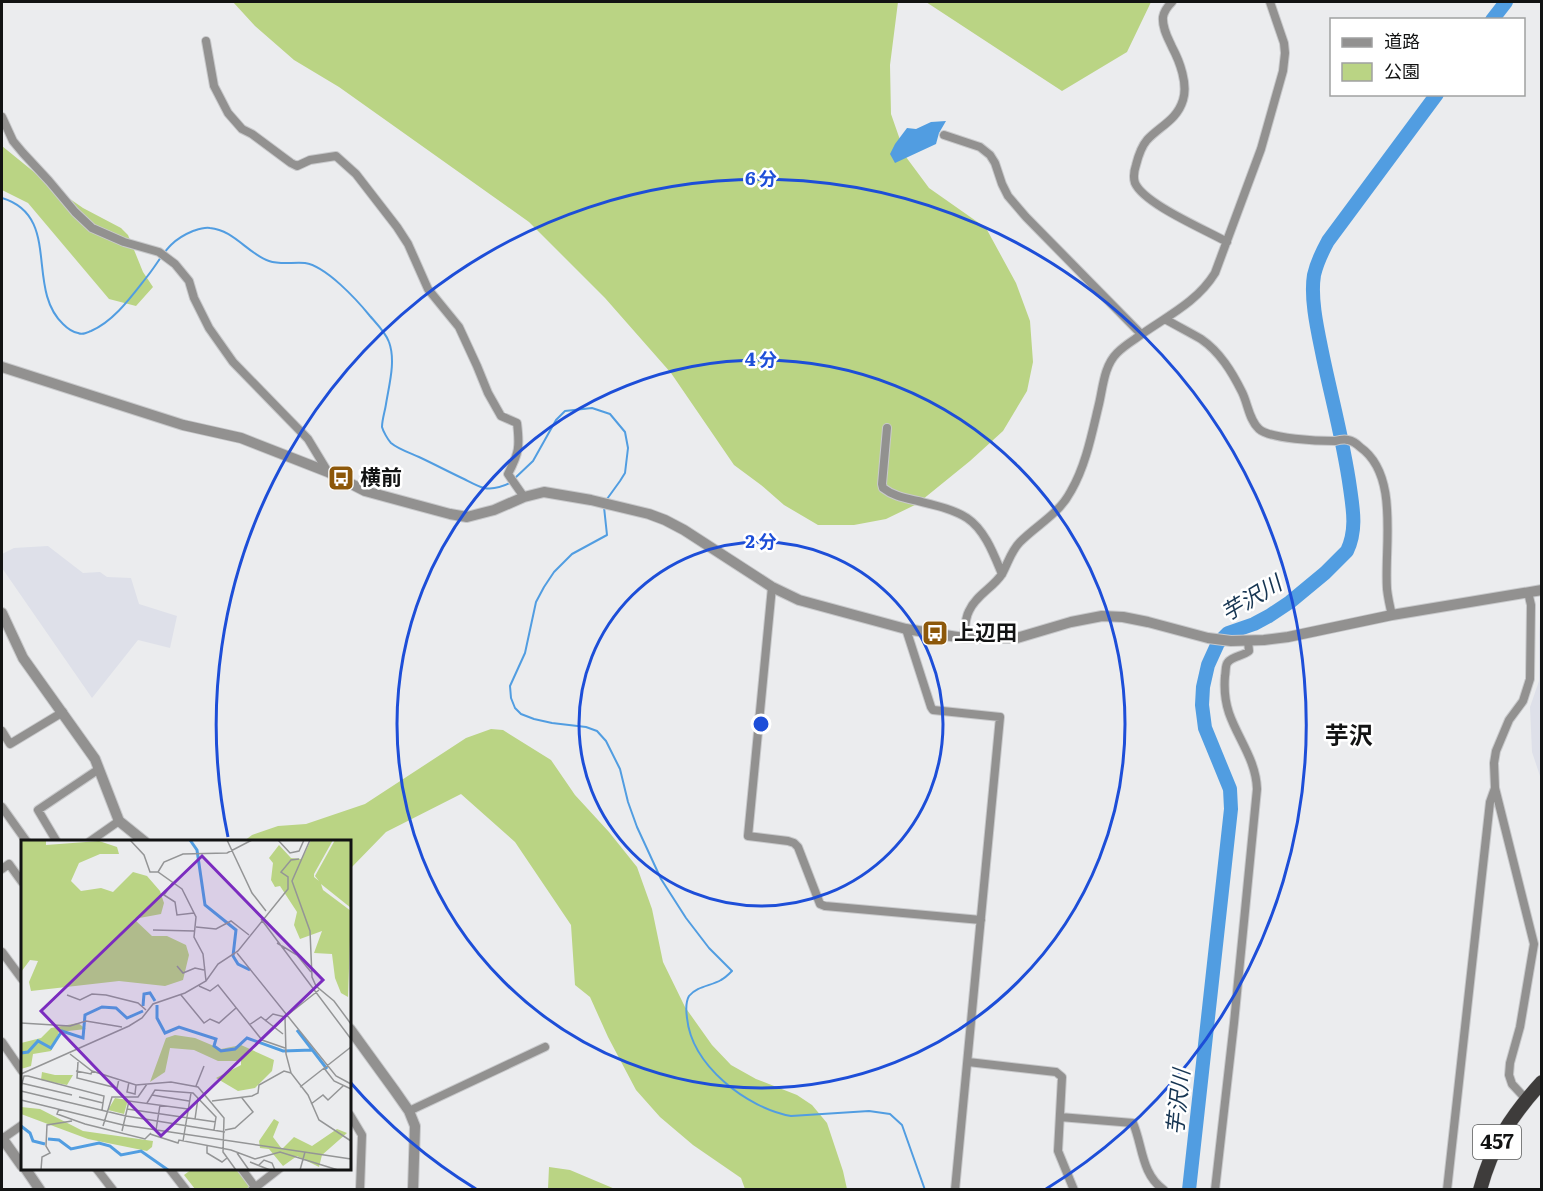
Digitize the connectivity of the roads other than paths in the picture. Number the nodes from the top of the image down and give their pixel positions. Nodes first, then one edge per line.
1 (1172, 2) edge
2 (1270, 2) edge
3 (206, 41) dead end
4 (2, 117) edge
5 (944, 135) dead end
6 (1227, 242) junction
7 (1165, 319) junction
8 (1142, 334) junction
9 (2, 368) edge
10 (887, 428) dead end
11 (328, 472) junction
12 (521, 492) junction
13 (1002, 574) junction
14 (772, 587) junction
15 (1542, 590) edge
16 (1528, 592) junction
17 (2, 613) edge
18 (1392, 615) junction
19 (906, 629) junction
20 (964, 638) junction
21 (1248, 641) junction
22 (63, 712) junction
23 (2, 731) edge
24 (99, 769) junction
25 (1495, 788) junction
26 (2, 807) edge
27 (118, 821) junction
28 (26, 840) edge
29 (56, 840) edge
30 (92, 840) edge
31 (142, 840) edge
32 (2, 869) edge
33 (21, 881) edge
34 (981, 920) junction
35 (2, 952) edge
36 (21, 979) edge
37 (351, 1030) edge
38 (2, 1042) edge
39 (545, 1047) dead end
40 (968, 1062) junction
41 (21, 1070) edge
42 (1542, 1082) edge
43 (1526, 1099) junction
44 (409, 1111) junction
45 (1059, 1117) junction
46 (351, 1118) edge
47 (21, 1126) edge
48 (2, 1139) edge
49 (21, 1164) edge
50 (25, 1170) edge
51 (98, 1170) edge
52 (171, 1170) edge
53 (242, 1170) edge
54 (277, 1170) edge
55 (360, 1186) edge
56 (254, 1188) edge
57 (40, 1190) edge
58 (113, 1190) edge
59 (186, 1190) edge
60 (351, 1190) edge
61 (413, 1190) edge
62 (954, 1190) edge
63 (1074, 1190) edge
64 (1164, 1190) edge
65 (1215, 1190) edge
66 (1447, 1190) edge
67 (1480, 1190) edge

1 - 6 street
2 - 6 street
3 - 12 street
4 - 11 street
5 - 8 street
6 - 7 street
7 - 8 street
7 - 18 street
8 - 13 street
9 - 11 street
10 - 13 street
11 - 12 street
12 - 14 street
13 - 20 street
14 - 19 street
14 - 34 street
15 - 16 street
16 - 18 street
16 - 25 street
17 - 22 street
18 - 21 street
19 - 20 street
19 - 34 street
20 - 21 street
21 - 65 street
22 - 23 street
22 - 24 street
24 - 27 street
24 - 29 street
25 - 43 street
25 - 66 street
26 - 28 street
27 - 30 street
27 - 31 street
32 - 33 street
34 - 40 street
35 - 36 street
37 - 44 street
38 - 41 street
39 - 44 street
40 - 45 street
40 - 62 street
42 - 43 highway, 457
43 - 67 highway, 457
44 - 61 street
45 - 63 street
45 - 64 street
46 - 55 street
47 - 48 street
48 - 49 street
50 - 57 street
51 - 58 street
52 - 59 street
53 - 56 street
54 - 56 street
55 - 60 street

